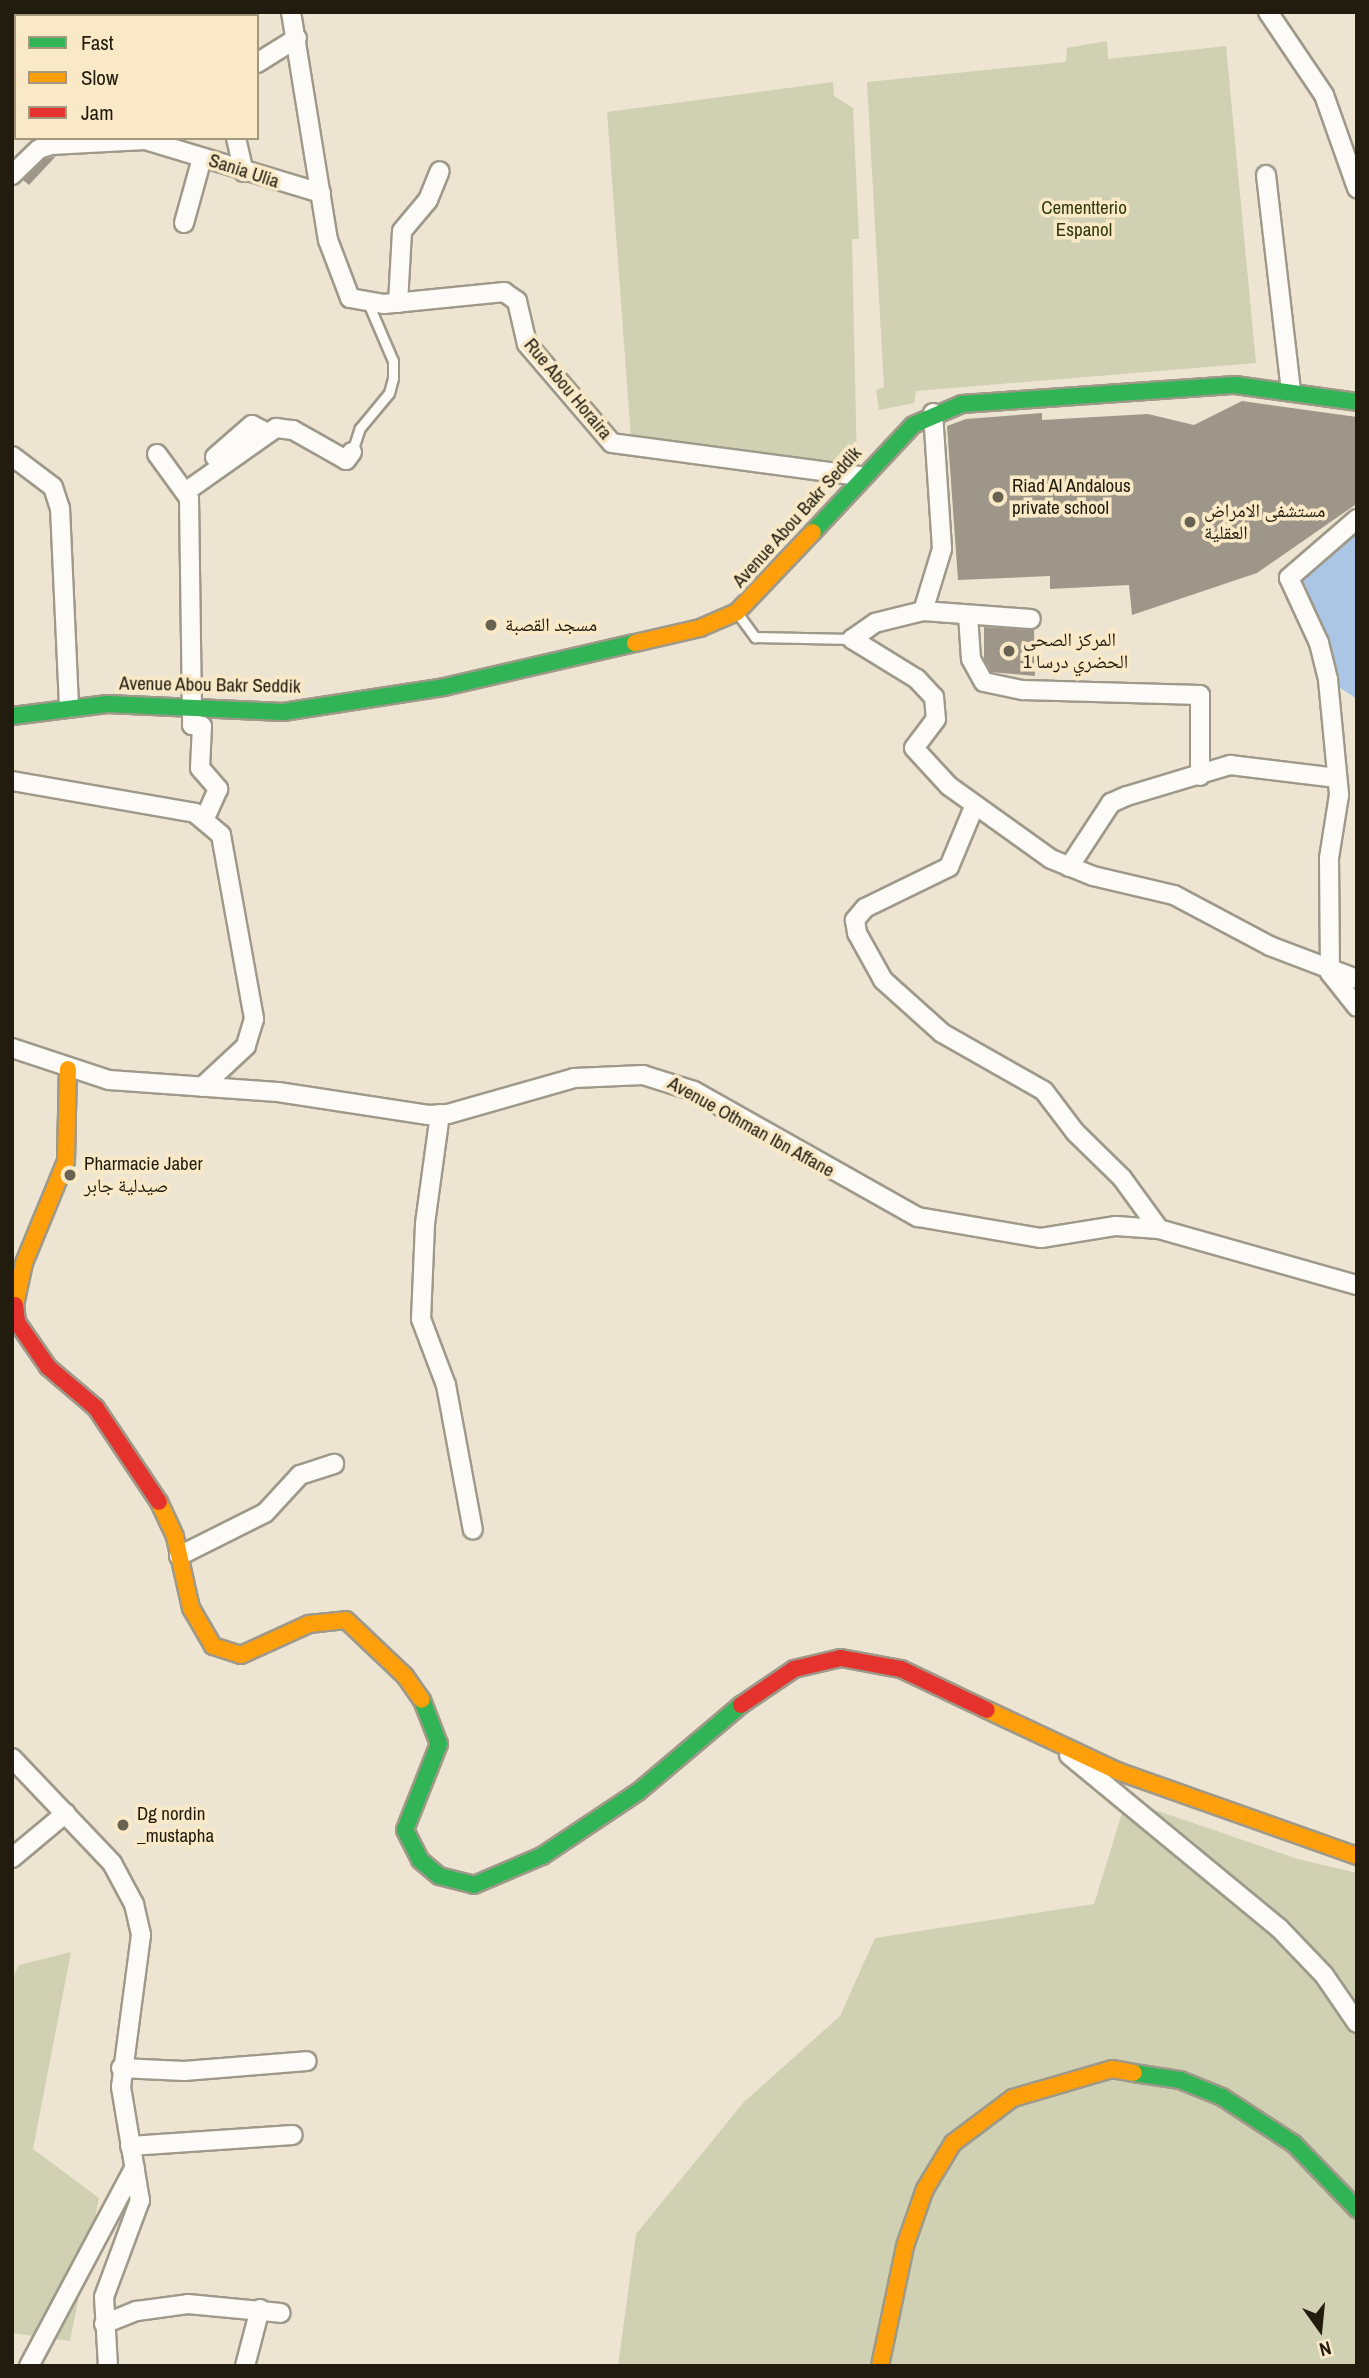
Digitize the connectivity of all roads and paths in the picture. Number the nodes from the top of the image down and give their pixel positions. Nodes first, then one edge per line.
1 (291, 12) edge
2 (1268, 12) edge
3 (297, 38) junction
4 (259, 62) edge
5 (236, 140) edge
6 (202, 158) junction
7 (440, 171) dead end
8 (244, 172) junction
9 (1266, 174) dead end
10 (12, 175) edge
11 (1357, 187) edge
12 (321, 192) junction
13 (184, 223) dead end
14 (398, 303) junction
15 (369, 305) junction
16 (1291, 391) junction
17 (1357, 402) edge
18 (933, 413) junction
19 (352, 452) joint
20 (157, 454) dead end
21 (12, 456) edge
22 (860, 476) junction
23 (186, 487) junction
24 (1357, 519) edge
25 (923, 611) junction
26 (737, 612) junction
27 (968, 615) junction
28 (1031, 619) dead end
29 (852, 639) junction
30 (69, 708) junction
31 (193, 709) junction
32 (12, 716) edge
33 (1200, 776) junction
34 (1337, 778) junction
35 (12, 781) edge
36 (974, 807) junction
37 (205, 818) junction
38 (1069, 867) junction
39 (1330, 973) junction
40 (1357, 979) edge
41 (1357, 1007) edge
42 (12, 1048) edge
43 (68, 1069) junction
44 (202, 1087) junction
45 (439, 1114) junction
46 (1159, 1229) junction
47 (15, 1283) edge
48 (1357, 1284) edge
49 (334, 1464) dead end
50 (473, 1530) dead end
51 (179, 1556) junction
52 (1056, 1745) junction
53 (12, 1758) edge
54 (66, 1814) junction
55 (1357, 1856) edge
56 (12, 1858) edge
57 (1357, 2023) edge
58 (307, 2061) dead end
59 (121, 2068) junction
60 (292, 2135) dead end
61 (130, 2146) junction
62 (135, 2166) junction
63 (1357, 2208) edge
64 (260, 2309) junction
65 (281, 2313) dead end
66 (104, 2324) junction
67 (29, 2366) edge
68 (108, 2366) edge
69 (245, 2366) edge
70 (880, 2366) edge

1 - 3 street
2 - 11 street
3 - 4 street
3 - 12 street
5 - 8 street
6 - 8 street, Sania Ulia
6 - 10 street, Sania Ulia
6 - 13 street
7 - 14 street
8 - 12 street, Sania Ulia
9 - 16 street
12 - 15 street
14 - 15 street, Rue Abou Horaira
14 - 22 street, Rue Abou Horaira
15 - 19 lane
16 - 17 street, Avenue Abou Bakr Seddik
16 - 18 street, Avenue Abou Bakr Seddik
18 - 22 street, Avenue Abou Bakr Seddik
18 - 25 street
19 - 23 street
20 - 23 street
21 - 30 street
22 - 26 street, Avenue Abou Bakr Seddik
23 - 31 street
24 - 34 street
25 - 27 street
25 - 29 street
26 - 29 lane
26 - 31 street, Avenue Abou Bakr Seddik
27 - 28 street
27 - 33 street
29 - 36 street
30 - 31 street, Avenue Abou Bakr Seddik
30 - 32 street, Avenue Abou Bakr Seddik
31 - 37 street
33 - 34 street
33 - 38 street
34 - 39 street
35 - 37 street
36 - 38 street
36 - 46 street
37 - 44 street
38 - 39 street
39 - 40 street
39 - 41 street
42 - 43 street, Avenue Othman Ibn Affane
43 - 44 street, Avenue Othman Ibn Affane
43 - 47 street
44 - 45 street, Avenue Othman Ibn Affane
45 - 46 street, Avenue Othman Ibn Affane
45 - 50 street
46 - 48 street, Avenue Othman Ibn Affane
47 - 51 street
49 - 51 street
51 - 52 street
52 - 55 street
52 - 57 street
53 - 54 street
54 - 56 street
54 - 59 street
58 - 59 street
59 - 61 street
60 - 61 street
61 - 62 street
62 - 66 street
62 - 67 street
63 - 70 street
64 - 65 street
64 - 66 street
64 - 69 street
66 - 68 street

